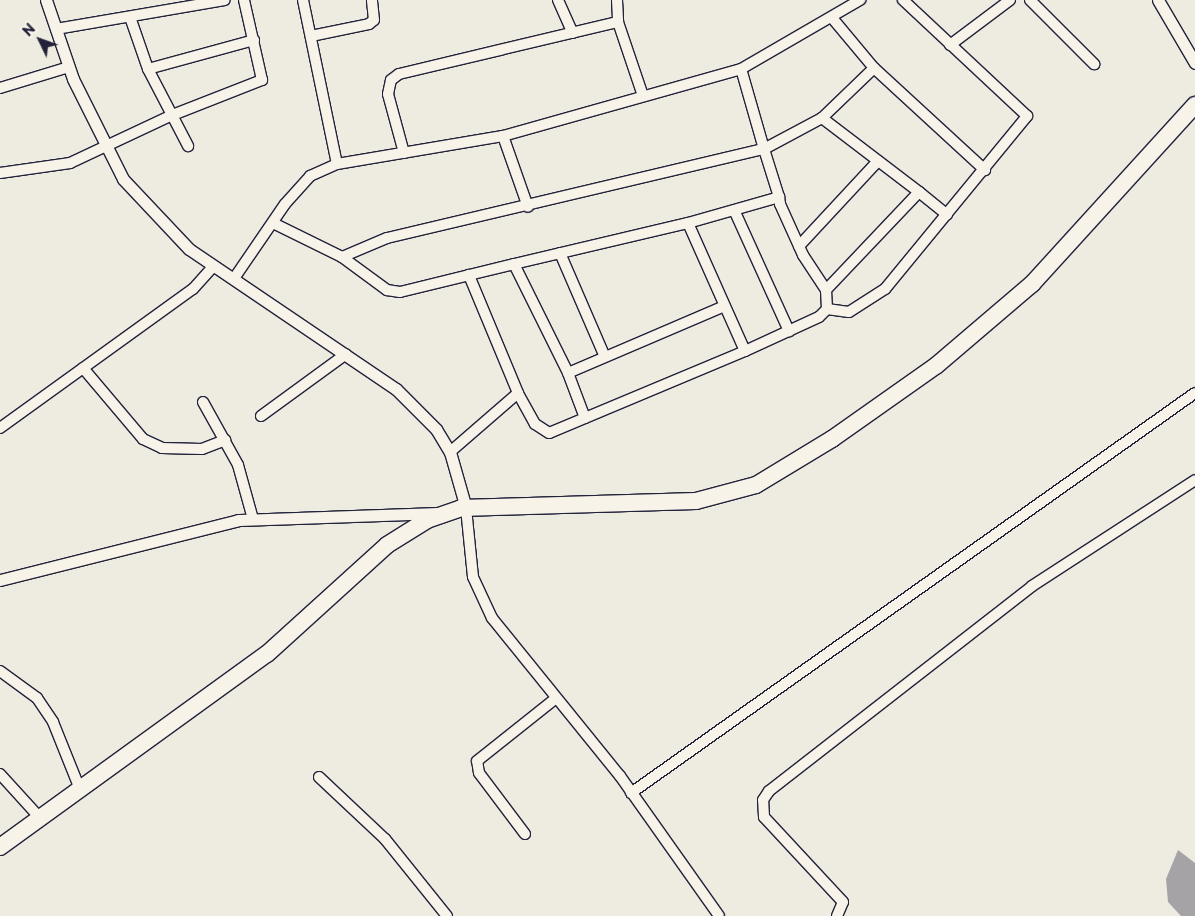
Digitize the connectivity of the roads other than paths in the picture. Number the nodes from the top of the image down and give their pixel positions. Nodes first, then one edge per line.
1 (46, 0) edge
2 (226, 0) edge
3 (244, 0) edge
4 (303, 0) edge
5 (372, 0) edge
6 (558, 0) edge
7 (617, 0) edge
8 (860, 0) edge
9 (903, 0) edge
10 (1010, 0) edge
11 (1030, 0) edge
12 (1158, 0) edge
13 (179, 4) edge
14 (130, 17) junction
15 (833, 19) junction
16 (618, 22) junction
17 (56, 30) junction
18 (573, 32) junction
19 (311, 36) junction
20 (254, 40) junction
21 (950, 45) junction
22 (1195, 63) edge
23 (1094, 64) dead end
24 (69, 67) junction
25 (874, 68) junction
26 (148, 69) junction
27 (741, 69) junction
28 (0, 88) edge
29 (642, 93) junction
30 (1195, 105) edge
31 (170, 116) junction
32 (822, 118) junction
33 (502, 136) junction
34 (105, 143) junction
35 (188, 146) dead end
36 (764, 149) junction
37 (404, 153) junction
38 (878, 161) junction
39 (336, 164) junction
40 (985, 170) junction
41 (0, 173) edge
42 (919, 192) junction
43 (779, 197) junction
44 (528, 207) junction
45 (735, 212) junction
46 (948, 215) junction
47 (273, 223) junction
48 (688, 223) junction
49 (798, 246) junction
50 (560, 253) junction
51 (342, 257) junction
52 (514, 264) junction
53 (214, 266) junction
54 (469, 275) junction
55 (235, 277) junction
56 (826, 290) junction
57 (724, 306) junction
58 (826, 309) junction
59 (789, 331) junction
60 (745, 351) junction
61 (346, 354) junction
62 (605, 358) junction
63 (83, 368) junction
64 (568, 373) junction
65 (518, 393) junction
66 (1195, 394) edge
67 (203, 402) dead end
68 (261, 416) dead end
69 (585, 418) junction
70 (0, 428) edge
71 (225, 440) junction
72 (450, 452) junction
73 (1195, 480) edge
74 (466, 508) junction
75 (445, 514) junction
76 (253, 520) junction
77 (0, 580) edge
78 (0, 671) edge
79 (555, 699) junction
80 (0, 774) edge
81 (319, 778) dead end
82 (80, 789) junction
83 (631, 793) junction
84 (40, 818) junction
85 (525, 834) dead end
86 (0, 847) edge
87 (714, 914) edge
88 (447, 916) edge
89 (837, 916) edge

1 - 17 street
2 - 13 street
3 - 20 street
4 - 19 street
5 - 19 street
6 - 18 street
7 - 16 street
8 - 15 street
9 - 21 street
10 - 21 street
11 - 23 street
12 - 22 street
13 - 14 street
14 - 17 street
14 - 26 street
15 - 25 street
15 - 27 street
16 - 18 street
16 - 29 street
17 - 24 street
18 - 37 street
19 - 39 street
20 - 26 street
20 - 31 street
21 - 40 street
24 - 28 street
24 - 34 street
25 - 32 street
25 - 40 street
26 - 31 street
27 - 29 street
27 - 36 street
29 - 33 street
30 - 74 highway
31 - 34 street
31 - 35 street
32 - 36 street
32 - 38 street
33 - 37 street
33 - 44 street
34 - 41 street
34 - 53 street
36 - 43 street
36 - 44 street
37 - 39 street
38 - 42 street
38 - 49 street
39 - 47 street
40 - 46 street
42 - 46 street
42 - 56 street
43 - 45 street
43 - 49 street
44 - 51 street
45 - 48 street
45 - 59 street
46 - 58 street
47 - 51 street
47 - 55 street
48 - 50 street
48 - 57 street
49 - 56 street
50 - 52 street
50 - 62 street
51 - 54 street
52 - 54 street
52 - 64 street
53 - 55 street
53 - 63 street
54 - 65 street
55 - 61 street
56 - 58 street
57 - 60 street
57 - 62 street
58 - 59 street
59 - 60 street
60 - 69 street
61 - 68 street
61 - 72 street
62 - 64 street
63 - 70 street
63 - 71 street
64 - 69 street
65 - 69 street
65 - 72 street
66 - 83 street
67 - 71 street
71 - 76 street
72 - 74 street
73 - 89 street
74 - 75 highway
74 - 79 street
75 - 76 street
75 - 82 highway
76 - 77 street
78 - 82 street
79 - 83 street
79 - 85 street
80 - 84 street
81 - 88 street
82 - 84 highway
83 - 87 street
84 - 86 highway

